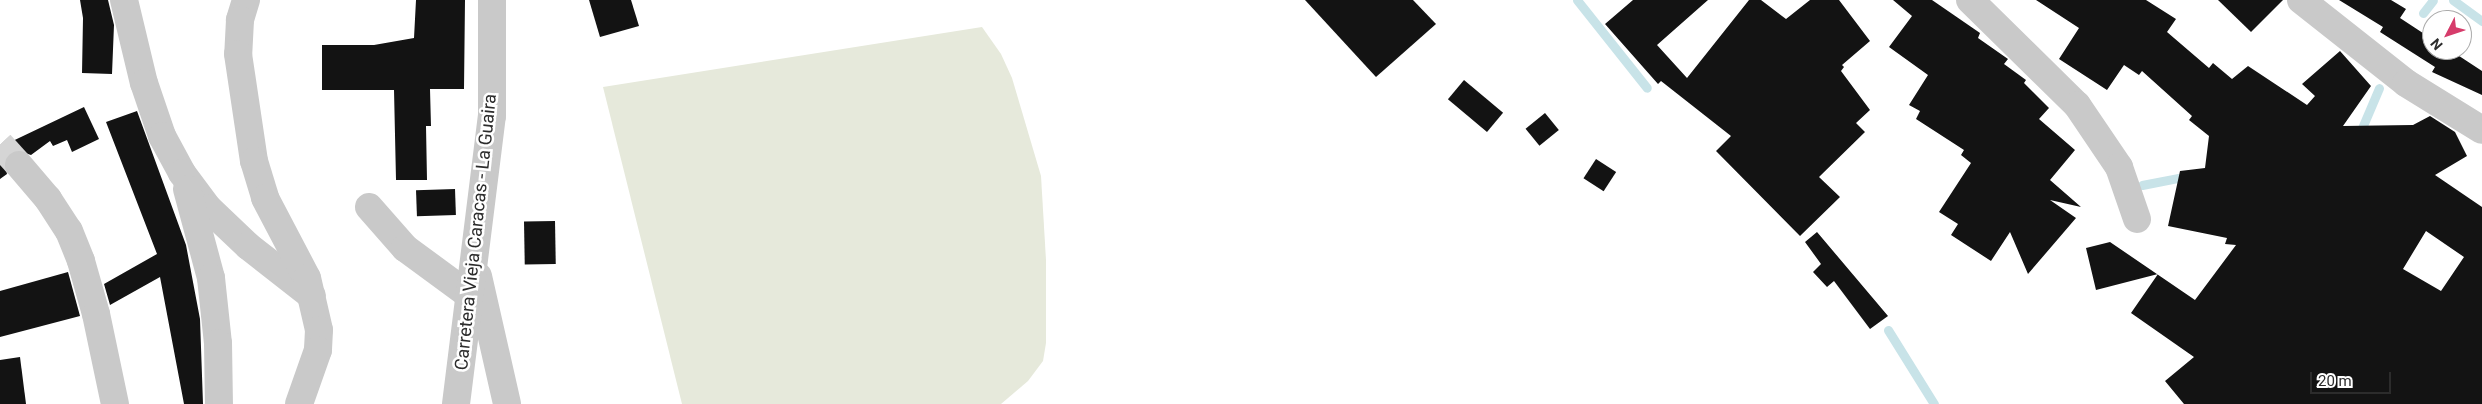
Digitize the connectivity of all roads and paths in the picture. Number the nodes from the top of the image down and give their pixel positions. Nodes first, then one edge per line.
1 (124, 0) edge
2 (246, 0) edge
3 (492, 0) edge
4 (1970, 0) edge
5 (2301, 0) edge
6 (2482, 130) edge
7 (19, 164) tunnel mouth
8 (182, 173) junction
9 (369, 206) dead end
10 (2137, 219) dead end
11 (474, 260) junction
12 (470, 295) junction
13 (313, 297) junction
14 (115, 404) edge
15 (219, 404) edge
16 (299, 404) edge
17 (456, 404) edge
18 (507, 404) edge

1 - 8 street
2 - 13 street
3 - 11 street, Carretera Vieja Caracas - La Guaira
4 - 10 street
5 - 6 street
7 - 14 street
8 - 13 street
8 - 15 street
9 - 12 street
11 - 12 street, Carretera Vieja Caracas - La Guaira
11 - 18 street
12 - 17 street, Carretera Vieja Caracas - La Guaira
13 - 16 street

